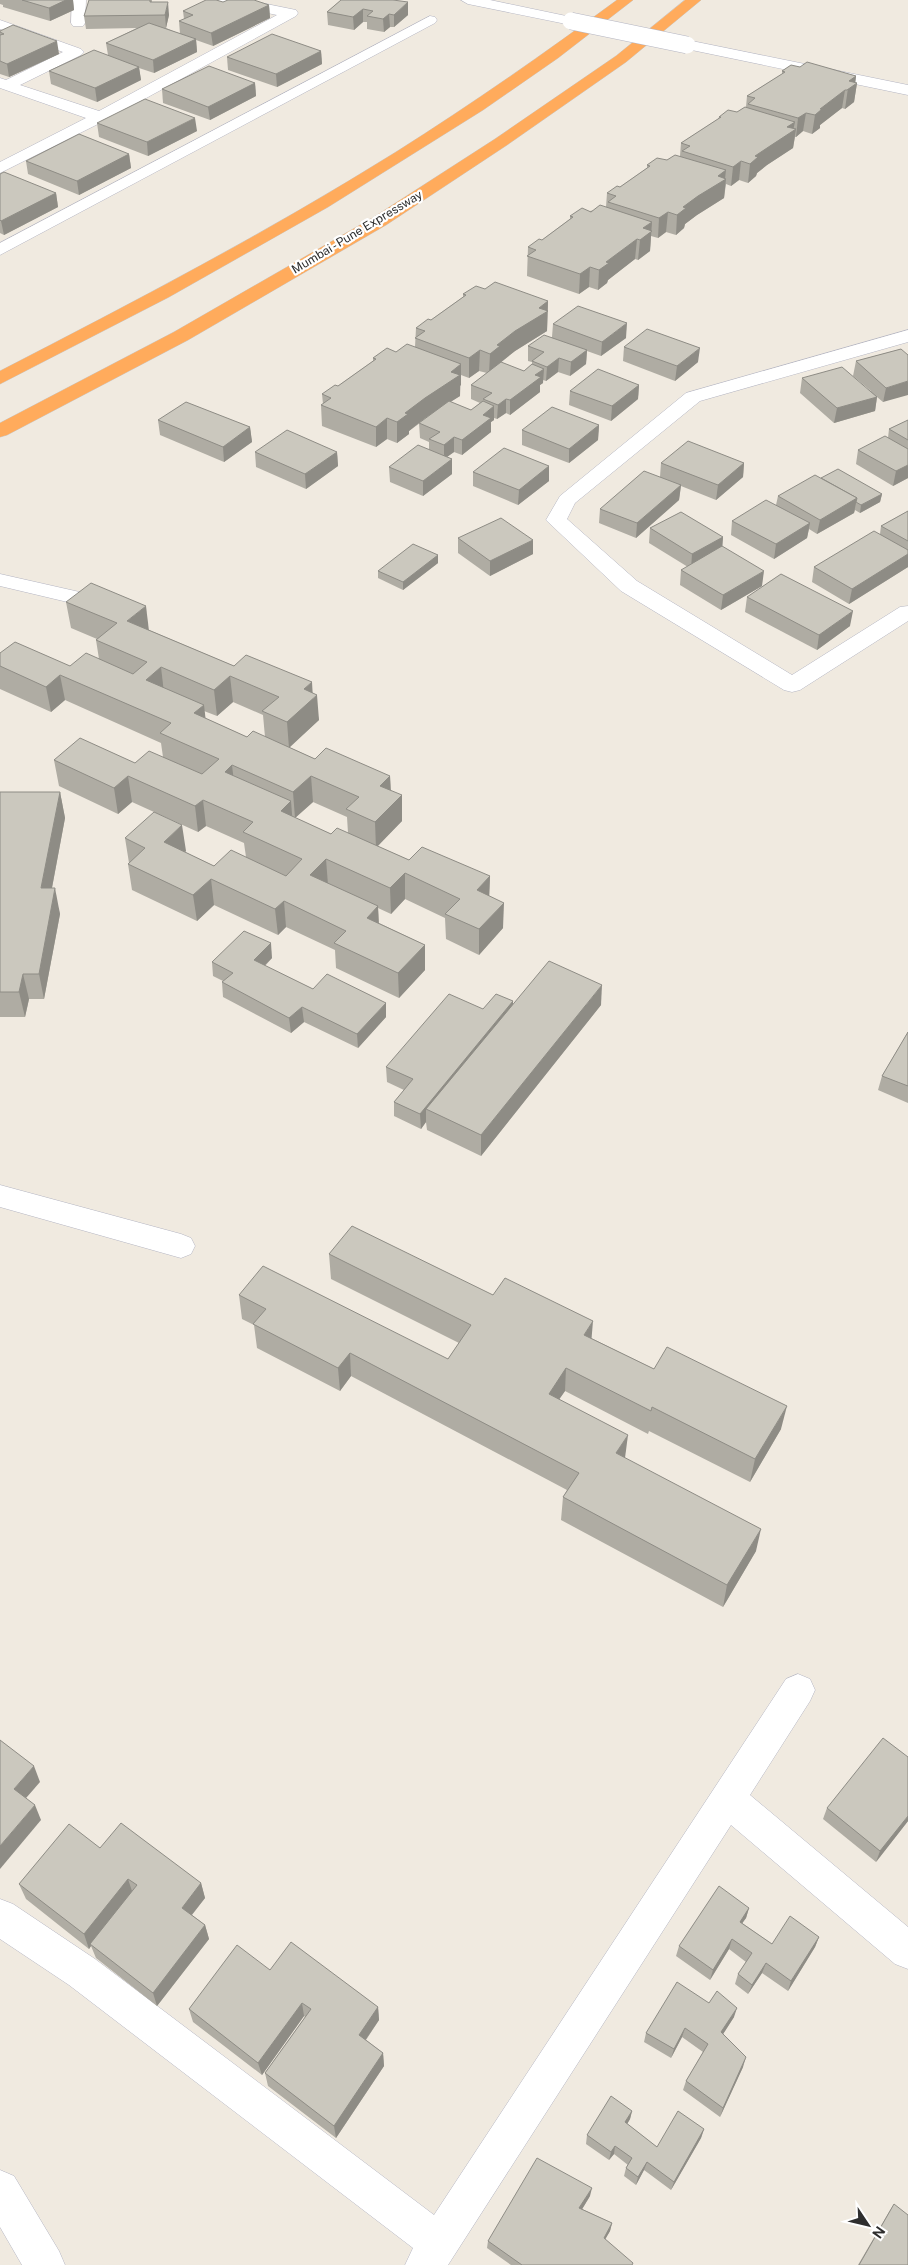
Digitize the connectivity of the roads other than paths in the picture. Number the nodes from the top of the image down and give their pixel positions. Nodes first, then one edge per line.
1 (79, 0) edge
2 (225, 0) edge
3 (468, 0) edge
4 (626, 0) edge
5 (694, 0) edge
6 (430, 20) dead end
7 (78, 23) dead end
8 (0, 24) edge
9 (256, 32) junction
10 (275, 38) edge
11 (332, 56) dead end
12 (351, 62) junction
13 (3, 84) edge
14 (908, 90) edge
15 (100, 117) junction
16 (0, 168) edge
17 (0, 250) edge
18 (908, 336) edge
19 (0, 378) edge
20 (0, 431) edge
21 (0, 580) edge
22 (76, 598) edge
23 (908, 612) edge
24 (0, 1196) edge
25 (181, 1246) dead end
26 (798, 1690) dead end
27 (727, 1799) junction
28 (0, 1917) edge
29 (908, 1951) edge
30 (0, 2190) edge
31 (432, 2254) edge
32 (45, 2265) edge

1 - 7 street
2 - 9 street
3 - 14 street, bridge
4 - 19 highway
5 - 20 highway, Mumbai - Pune Expressway
6 - 12 street
8 - 13 street
9 - 10 street
9 - 15 street
11 - 12 street
12 - 17 street
13 - 15 street
15 - 16 street
18 - 23 street
21 - 22 street
24 - 25 street
26 - 27 street
27 - 29 street
27 - 31 street
28 - 31 street
30 - 32 street

